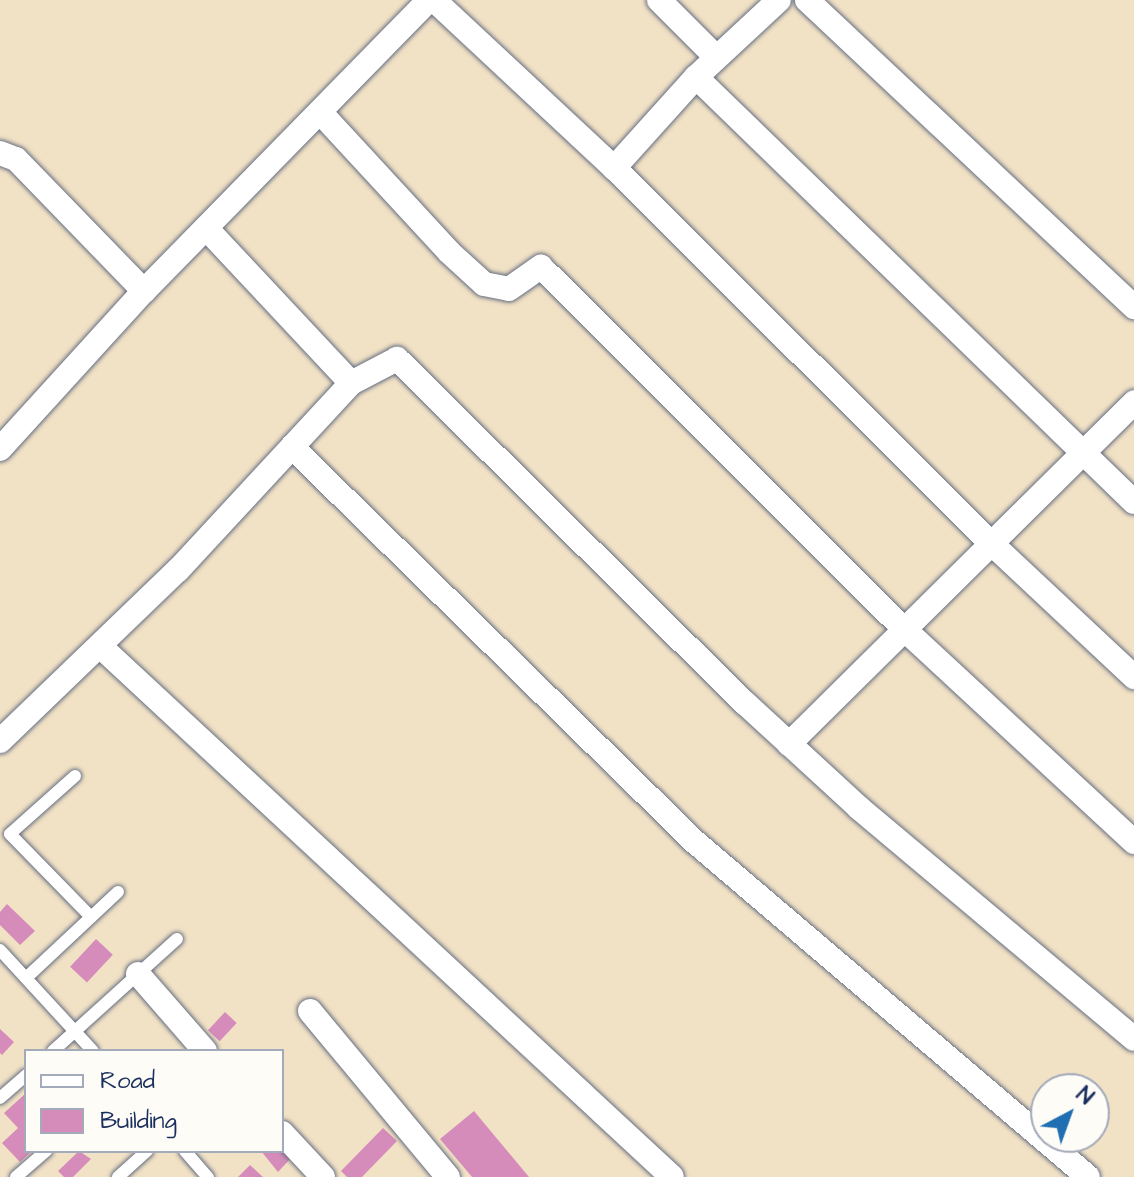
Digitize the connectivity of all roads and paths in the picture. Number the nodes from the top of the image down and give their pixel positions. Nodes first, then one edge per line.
1 (431, 0) edge
2 (659, 0) edge
3 (779, 0) edge
4 (807, 0) edge
5 (716, 57) junction
6 (696, 77) junction
7 (320, 112) junction
8 (0, 153) edge
9 (614, 168) junction
10 (206, 228) junction
11 (144, 291) junction
12 (1134, 307) edge
13 (351, 383) junction
14 (1134, 402) edge
15 (292, 447) junction
16 (0, 449) edge
17 (1083, 453) junction
18 (1134, 502) edge
19 (992, 544) junction
20 (903, 628) junction
21 (100, 646) junction
22 (1134, 677) edge
23 (0, 741) edge
24 (789, 744) junction
25 (75, 776) dead end
26 (5, 839) edge
27 (1134, 842) edge
28 (118, 892) dead end
29 (91, 917) junction
30 (177, 939) dead end
31 (0, 950) edge
32 (138, 974) junction
33 (26, 978) junction
34 (310, 1011) dead end
35 (75, 1031) junction
36 (1134, 1039) edge
37 (55, 1049) edge
38 (91, 1049) edge
39 (203, 1049) edge
40 (24, 1077) edge
41 (0, 1098) edge
42 (284, 1135) edge
43 (44, 1153) edge
44 (145, 1153) edge
45 (187, 1153) edge
46 (444, 1176) edge
47 (16, 1177) edge
48 (118, 1177) edge
49 (208, 1177) edge
50 (323, 1177) edge
51 (672, 1177) edge
52 (1088, 1177) edge

1 - 7 street
1 - 9 street
2 - 5 street
3 - 5 street
4 - 12 street
5 - 6 street
6 - 9 street
6 - 17 street
7 - 10 street
7 - 20 street
8 - 11 street
9 - 19 street
10 - 11 street
10 - 13 street
11 - 16 street
13 - 15 street
13 - 24 street
14 - 17 street
15 - 21 street
15 - 52 street
17 - 18 street
17 - 19 street
19 - 20 street
19 - 22 street
20 - 24 street
20 - 27 street
21 - 23 street
21 - 51 street
24 - 36 street
25 - 26 lane
26 - 29 lane
28 - 29 lane
29 - 33 lane
30 - 32 lane
31 - 33 lane
32 - 35 lane
32 - 39 street
33 - 35 lane
34 - 46 street
35 - 37 lane
35 - 38 lane
40 - 41 lane
42 - 50 street
43 - 47 lane
44 - 48 lane
45 - 49 lane

